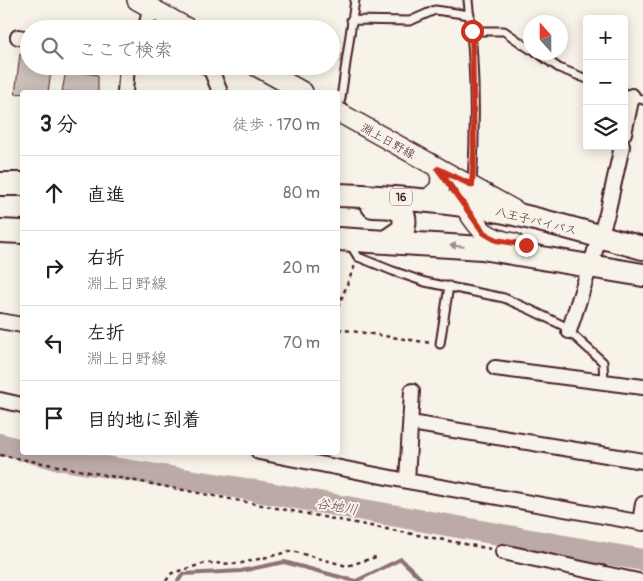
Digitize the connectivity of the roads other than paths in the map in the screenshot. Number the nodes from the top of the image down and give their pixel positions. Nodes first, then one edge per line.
1 (355, 0) edge
2 (468, 0) edge
3 (143, 4) edge
4 (470, 15) junction
5 (145, 20) edge
6 (172, 20) edge
7 (351, 20) junction
8 (472, 31) junction
9 (523, 44) edge
10 (548, 60) edge
11 (126, 75) edge
12 (213, 75) edge
13 (272, 75) edge
14 (583, 77) edge
15 (125, 90) edge
16 (219, 90) edge
17 (299, 90) edge
18 (633, 96) edge
19 (340, 105) edge
20 (340, 113) edge
21 (628, 117) edge
22 (621, 150) edge
23 (438, 169) junction
24 (0, 184) edge
25 (20, 184) edge
26 (340, 195) edge
27 (468, 195) junction
28 (426, 200) junction
29 (340, 204) edge
30 (0, 231) edge
31 (20, 232) edge
32 (599, 237) junction
33 (387, 241) junction
34 (348, 245) edge
35 (637, 245) edge
36 (589, 264) junction
37 (643, 275) edge
38 (449, 286) junction
39 (0, 321) edge
40 (20, 325) edge
41 (569, 331) junction
42 (440, 344) road end
43 (495, 368) dead end
44 (604, 382) junction
45 (643, 387) edge
46 (412, 392) dead end
47 (0, 400) edge
48 (20, 405) edge
49 (411, 423) junction
50 (274, 455) edge
51 (643, 461) edge
52 (407, 482) junction
53 (643, 504) edge
54 (641, 523) edge
55 (502, 552) road end
56 (638, 581) edge

1 - 7 lane
2 - 4 lane
3 - 5 street
3 - 6 main road
4 - 7 lane
4 - 8 lane
7 - 19 lane
8 - 9 lane
8 - 27 lane
10 - 14 lane
11 - 15 street
12 - 16 street
13 - 17 main road
18 - 21 street
20 - 23 main road, 淵上日野線
22 - 32 street
23 - 27 main road, 淵上日野線
23 - 28 main road
24 - 25 highway
26 - 28 highway, 八王子バイパス / 16
27 - 28 highway, 八王子バイパス / 16
27 - 32 highway, 八王子バイパス / 16
27 - 36 main road, 淵上日野線
29 - 33 highway
30 - 31 highway
32 - 35 highway, 八王子バイパス / 16
32 - 36 street
33 - 34 highway
36 -> 33 highway
34 - 38 lane
36 - 37 highway
36 - 41 street
38 - 41 lane
38 - 42 lane
39 - 40 street
41 - 44 lane
43 - 44 street
44 - 45 street
46 - 49 street
47 - 48 street
49 - 51 street
49 - 52 street
50 - 52 street
52 - 54 street
53 - 54 street
55 - 56 street

